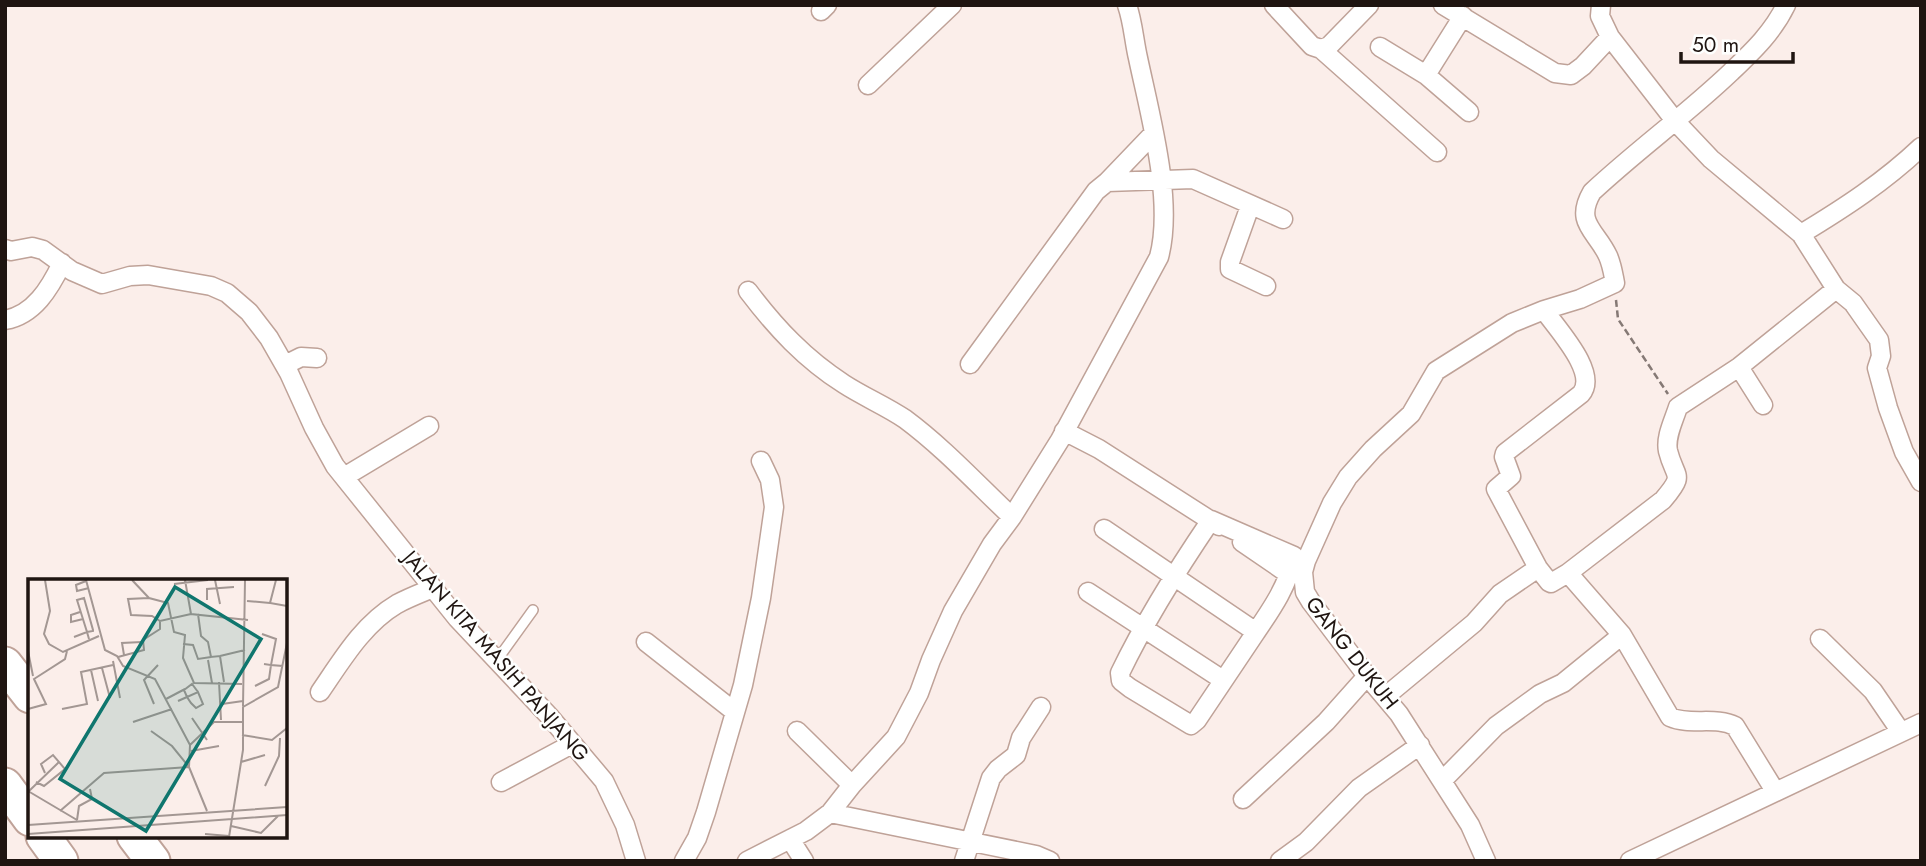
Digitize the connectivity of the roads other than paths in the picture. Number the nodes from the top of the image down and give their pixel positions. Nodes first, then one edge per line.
1 (952, 5) edge
2 (1126, 5) edge
3 (1369, 5) edge
4 (1443, 5) edge
5 (1601, 5) edge
6 (1786, 5) edge
7 (1279, 7) edge
8 (1463, 16) junction
9 (1610, 37) junction
10 (1380, 47) dead end
11 (1321, 50) junction
12 (1426, 75) junction
13 (868, 85) dead end
14 (1469, 112) dead end
15 (1676, 122) junction
16 (1153, 134) junction
17 (1921, 147) edge
18 (1437, 152) dead end
19 (1161, 181) junction
20 (1107, 182) junction
21 (1250, 206) junction
22 (1283, 219) dead end
23 (1801, 234) junction
24 (5, 249) edge
25 (62, 263) junction
26 (1266, 286) dead end
27 (1836, 289) junction
28 (748, 291) dead end
29 (1544, 310) junction
30 (5, 320) edge
31 (317, 358) dead end
32 (970, 364) dead end
33 (285, 365) junction
34 (1739, 368) junction
35 (1763, 405) dead end
36 (429, 426) dead end
37 (1062, 435) junction
38 (761, 461) dead end
39 (344, 477) junction
40 (1921, 482) edge
41 (1012, 517) junction
42 (1211, 520) junction
43 (1104, 530) dead end
44 (1538, 568) junction
45 (1568, 573) junction
46 (1173, 575) junction
47 (433, 588) junction
48 (1088, 592) dead end
49 (533, 610) dead end
50 (1143, 627) junction
51 (1256, 632) junction
52 (1622, 635) junction
53 (1820, 639) dead end
54 (646, 642) dead end
55 (497, 660) junction
56 (5, 664) edge
57 (1367, 676) junction
58 (1223, 680) junction
59 (320, 692) dead end
60 (28, 693) edge
61 (1386, 696) junction
62 (1041, 707) dead end
63 (735, 712) junction
64 (1921, 723) edge
65 (797, 731) dead end
66 (1901, 732) junction
67 (572, 744) junction
68 (1420, 745) junction
69 (1443, 780) junction
70 (500, 782) dead end
71 (5, 785) edge
72 (852, 785) junction
73 (1775, 792) junction
74 (1243, 799) dead end
75 (830, 813) junction
76 (28, 815) edge
77 (44, 838) edge
78 (136, 838) edge
79 (790, 839) junction
80 (971, 842) junction
81 (61, 861) edge
82 (153, 861) edge
83 (636, 861) edge
84 (684, 861) edge
85 (747, 861) edge
86 (804, 861) edge
87 (964, 861) edge
88 (1050, 861) edge
89 (1280, 861) edge
90 (1486, 861) edge
91 (1630, 861) edge

1 - 13 street
2 - 16 street
3 - 11 street
4 - 8 street
5 - 9 street
6 - 15 street
7 - 11 street
8 - 9 street
8 - 12 street
9 - 15 street
10 - 12 street
11 - 18 street
12 - 14 street
15 - 23 street
15 - 29 street, GANG DUKUH
16 - 19 street
16 - 20 street
17 - 23 street
19 - 20 street
19 - 21 street
19 - 37 street
20 - 32 street
21 - 22 street
21 - 26 street
23 - 27 street
24 - 25 street, JALAN KITA MASIH PANJANG
25 - 30 street
25 - 33 street, JALAN KITA MASIH PANJANG
27 - 34 street
27 - 40 street
28 - 41 street
29 - 44 street
29 - 57 street, GANG DUKUH
31 - 33 street
33 - 39 street, JALAN KITA MASIH PANJANG
34 - 35 street
34 - 45 street
36 - 39 street
37 - 41 street
37 - 42 street
38 - 63 street
39 - 47 street, JALAN KITA MASIH PANJANG
41 - 72 street
42 - 46 street
42 - 51 street
43 - 46 street
44 - 45 street
44 - 61 street
45 - 52 street
46 - 50 street
46 - 51 street
47 - 55 street, JALAN KITA MASIH PANJANG
47 - 59 street
48 - 50 street
49 - 55 lane
50 - 58 street
50 - 58 street
51 - 58 street
52 - 69 street
52 - 73 street
53 - 66 street
54 - 63 street
55 - 67 street, JALAN KITA MASIH PANJANG
56 - 60 highway
57 - 61 street, GANG DUKUH
57 - 74 street
61 - 68 street, GANG DUKUH
62 - 80 street
63 - 84 street
64 - 66 street
65 - 72 street
66 - 73 street
67 - 70 street
67 - 83 street, JALAN KITA MASIH PANJANG
68 - 69 street, GANG DUKUH
68 - 89 street
69 - 90 street, GANG DUKUH
71 - 76 highway
72 - 75 street
73 - 91 street
75 - 79 street
75 - 80 street
77 - 81 highway
78 - 82 highway
79 - 85 street
79 - 86 street
80 - 87 street
80 - 88 street

